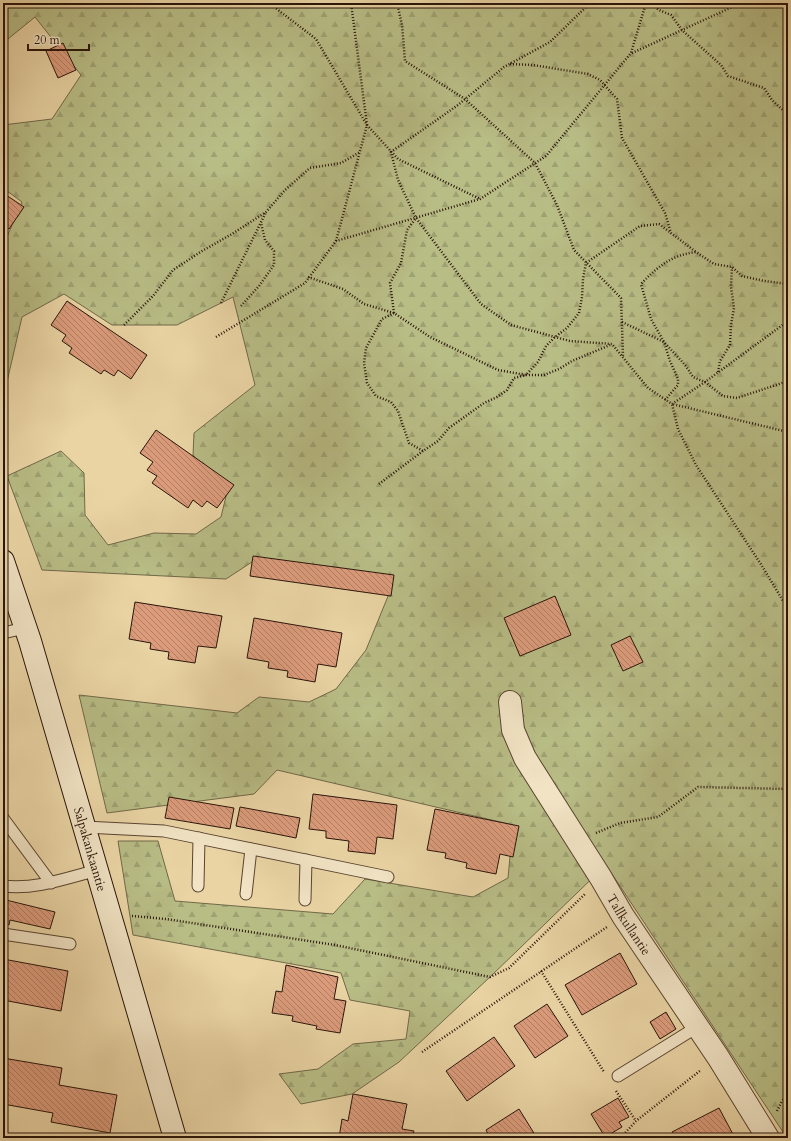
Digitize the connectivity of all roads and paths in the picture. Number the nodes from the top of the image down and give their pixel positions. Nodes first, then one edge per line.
1 (269, 3) edge
2 (351, 3) edge
3 (397, 3) edge
4 (590, 3) edge
5 (646, 3) edge
6 (650, 3) edge
7 (741, 3) edge
8 (682, 30) junction
9 (631, 53) junction
10 (510, 64) junction
11 (605, 85) junction
12 (465, 99) junction
13 (788, 115) edge
14 (368, 125) junction
15 (360, 152) junction
16 (391, 152) junction
17 (535, 163) junction
18 (480, 199) junction
19 (266, 212) junction
20 (416, 218) junction
21 (261, 222) junction
22 (671, 232) junction
23 (336, 241) junction
24 (696, 252) junction
25 (586, 263) junction
26 (732, 268) junction
27 (308, 277) junction
28 (788, 284) edge
29 (221, 303) dead end
30 (241, 306) dead end
31 (394, 313) junction
32 (788, 321) edge
33 (622, 322) junction
34 (124, 325) dead end
35 (216, 337) dead end
36 (555, 337) junction
37 (664, 342) junction
38 (612, 344) junction
39 (623, 357) junction
40 (718, 372) junction
41 (526, 375) junction
42 (788, 381) edge
43 (705, 382) junction
44 (665, 400) junction
45 (672, 404) junction
46 (788, 432) edge
47 (423, 451) junction
48 (379, 484) dead end
49 (3, 561) edge
50 (788, 609) edge
51 (25, 628) junction
52 (3, 633) edge
53 (510, 702) dead end
54 (788, 789) edge
55 (3, 818) edge
56 (85, 827) junction
57 (199, 838) junction
58 (577, 840) junction
59 (251, 849) junction
60 (306, 860) junction
61 (98, 870) junction
62 (388, 877) dead end
63 (601, 878) junction
64 (51, 883) junction
65 (3, 886) edge
66 (198, 886) dead end
67 (246, 894) dead end
68 (305, 900) dead end
69 (126, 916) dead end
70 (624, 916) junction
71 (3, 934) edge
72 (70, 944) dead end
73 (541, 971) junction
74 (697, 1027) junction
75 (422, 1052) dead end
76 (718, 1057) junction
77 (606, 1074) dead end
78 (618, 1076) dead end
79 (614, 1088) dead end
80 (636, 1121) junction
81 (175, 1138) edge
82 (618, 1138) edge
83 (768, 1138) edge

1 - 14 path
2 - 14 path
3 - 12 path
4 - 10 path
5 - 9 path
6 - 8 path
7 - 8 path
8 - 9 path
8 - 13 path
9 - 11 path
10 - 11 path
10 - 12 path
11 - 17 path
11 - 22 path
12 - 16 path
12 - 17 path
14 - 15 path
14 - 16 path
15 - 19 path
15 - 23 path
16 - 18 path
16 - 20 path
17 - 18 path
17 - 25 path
18 - 20 path
19 - 21 path
19 - 34 path
20 - 23 path
20 - 31 path
20 - 36 path
21 - 29 path
21 - 30 path
22 - 24 path
22 - 25 path
23 - 27 path
24 - 26 path
24 - 37 path
25 - 33 path
25 - 36 path
26 - 28 path
26 - 40 path
27 - 31 path
27 - 35 path
31 - 41 path
31 - 47 path
32 - 40 path
33 - 37 path
33 - 39 path
36 - 38 path
36 - 41 path
37 - 43 path
37 - 44 path
38 - 39 path
38 - 41 path
39 - 44 path
40 - 43 path
41 - 47 path
42 - 43 path
43 - 45 path
44 - 45 path
45 - 46 path
45 - 50 path
47 - 48 path
49 - 51 street, Salpakankaantie
51 - 52 lane
51 - 56 street, Salpakankaantie
53 - 58 street, Tallkullantie
54 - 58 path
55 - 64 lane
56 - 57 lane
56 - 61 street, Salpakankaantie
57 - 59 lane
57 - 66 lane
58 - 63 street, Tallkullantie
59 - 60 lane
59 - 67 lane
60 - 62 lane
60 - 68 lane
61 - 64 lane
61 - 81 street, Salpakankaantie
63 - 69 path
63 - 70 street, Tallkullantie
64 - 65 lane
70 - 73 path
70 - 74 street, Tallkullantie
71 - 72 lane
73 - 75 path
73 - 77 path
74 - 76 street, Tallkullantie
74 - 78 lane
76 - 80 path
76 - 83 street, Tallkullantie
79 - 80 path
80 - 82 path

